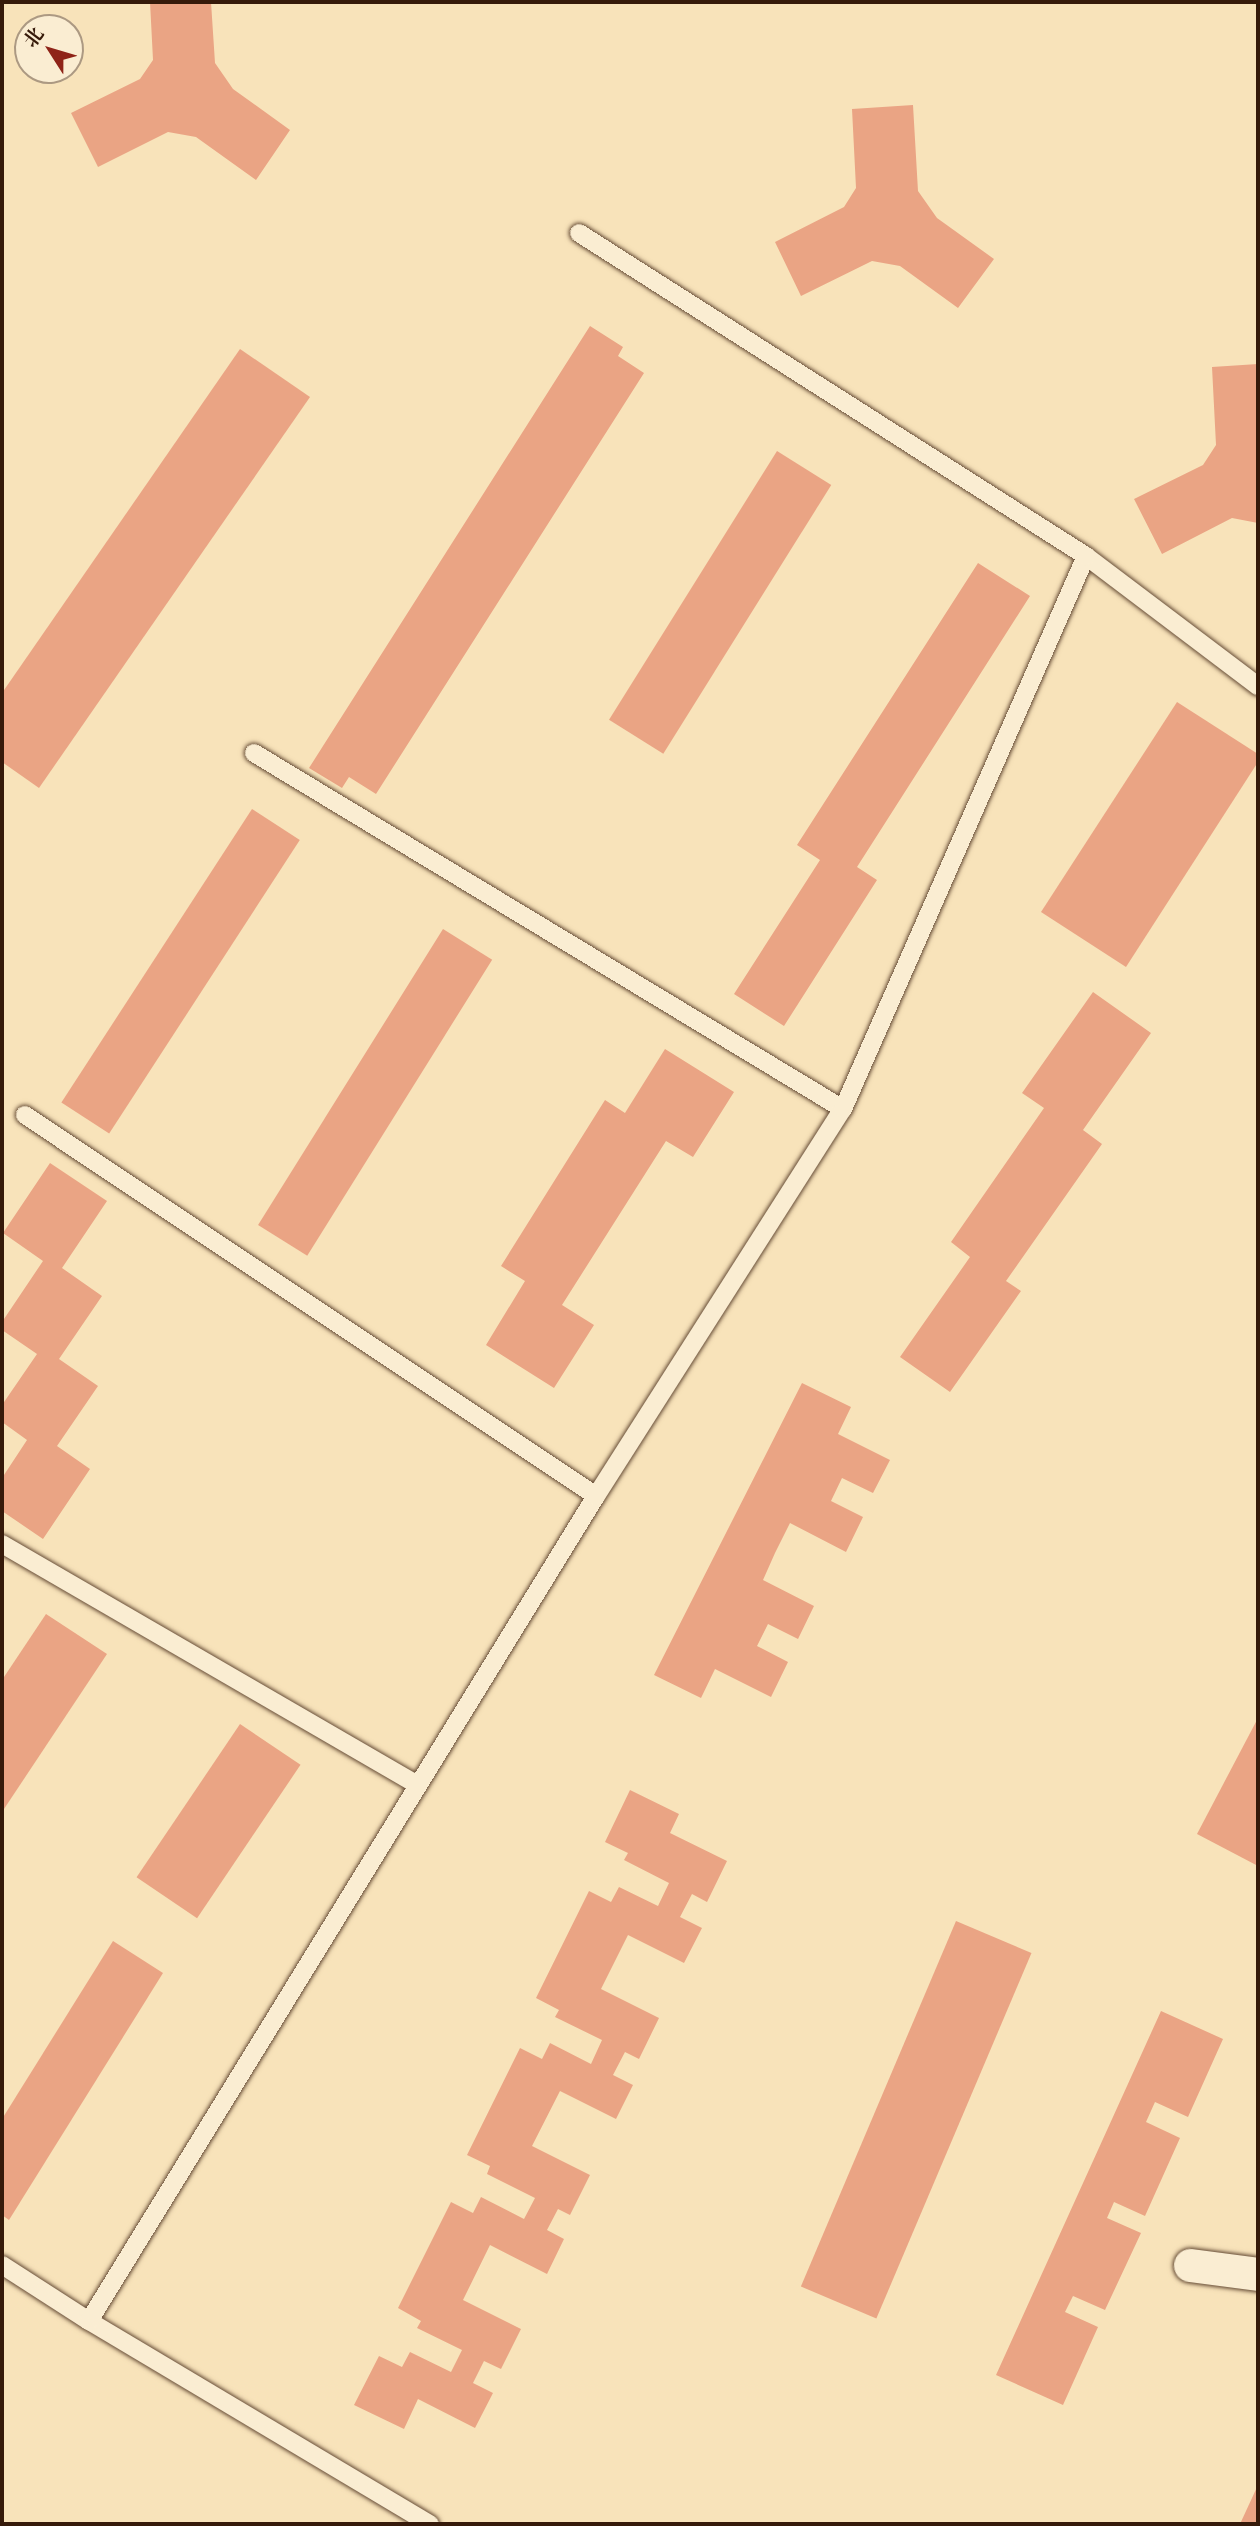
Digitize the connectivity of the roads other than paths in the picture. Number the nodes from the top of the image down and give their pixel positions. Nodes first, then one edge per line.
1 (579, 233) dead end
2 (1086, 556) junction
3 (1258, 685) edge
4 (254, 753) dead end
5 (842, 1109) junction
6 (25, 1115) dead end
7 (596, 1496) junction
8 (2, 1544) edge
9 (417, 1785) junction
10 (2, 2265) edge
11 (1190, 2265) dead end
12 (1258, 2274) edge
13 (89, 2321) junction
14 (430, 2524) edge

1 - 2 lane
2 - 3 lane
2 - 5 lane
4 - 5 lane
5 - 7 lane
6 - 7 lane
7 - 9 lane
8 - 9 lane
9 - 13 lane
10 - 13 lane
11 - 12 street
13 - 14 lane

